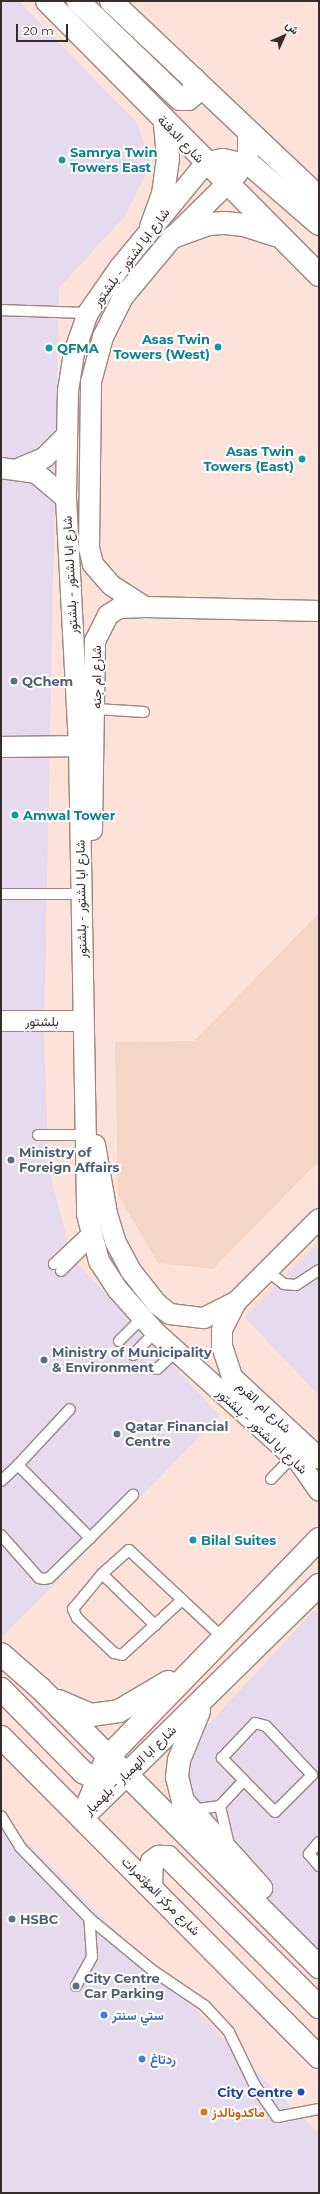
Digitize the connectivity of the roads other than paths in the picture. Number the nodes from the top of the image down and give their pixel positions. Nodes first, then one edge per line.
1 (47, 1) edge
2 (78, 1) edge
3 (111, 1) edge
4 (194, 79) junction
5 (165, 123) junction
6 (248, 130) junction
7 (205, 164) junction
8 (244, 164) junction
9 (227, 185) junction
10 (319, 198) edge
11 (319, 224) edge
12 (152, 227) junction
13 (173, 237) junction
14 (282, 238) junction
15 (319, 275) edge
16 (1, 310) edge
17 (88, 313) junction
18 (66, 436) junction
19 (10, 468) edge
20 (66, 498) junction
21 (145, 607) junction
22 (319, 611) edge
23 (96, 709) junction
24 (144, 712) dead end
25 (79, 746) junction
26 (1, 747) edge
27 (80, 888) junction
28 (1, 894) edge
29 (1, 1021) edge
30 (83, 1021) junction
31 (82, 1093) junction
32 (38, 1135) dead end
33 (84, 1135) junction
34 (319, 1219) edge
35 (91, 1235) junction
36 (54, 1264) dead end
37 (319, 1270) edge
38 (61, 1271) dead end
39 (267, 1271) junction
40 (236, 1302) junction
41 (148, 1325) junction
42 (119, 1341) dead end
43 (176, 1351) junction
44 (133, 1355) dead end
45 (156, 1369) dead end
46 (70, 1409) dead end
47 (293, 1456) junction
48 (319, 1458) edge
49 (18, 1465) junction
50 (271, 1479) dead end
51 (1, 1481) edge
52 (319, 1491) edge
53 (133, 1495) dead end
54 (1, 1535) edge
55 (90, 1538) junction
56 (319, 1539) edge
57 (9, 1543) junction
58 (1, 1550) edge
59 (102, 1574) junction
60 (319, 1585) edge
61 (182, 1600) junction
62 (319, 1601) edge
63 (292, 1610) junction
64 (154, 1625) junction
65 (223, 1638) junction
66 (1, 1654) edge
67 (186, 1676) junction
68 (40, 1688) junction
69 (1, 1689) edge
70 (205, 1699) junction
71 (1, 1737) edge
72 (108, 1758) junction
73 (126, 1776) junction
74 (96, 1779) junction
75 (242, 1782) junction
76 (220, 1806) junction
77 (190, 1810) junction
78 (82, 1818) junction
79 (2, 1822) edge
80 (319, 1842) edge
81 (319, 1866) edge
82 (241, 1869) junction
83 (151, 1886) junction
84 (89, 1918) junction
85 (319, 1948) edge
86 (319, 1967) edge
87 (76, 1986) dead end
88 (319, 2007) edge
89 (319, 2057) edge
90 (319, 2109) edge

1 - 5 street, شارع الدفنة
2 - 4 street
3 - 4 street
4 - 6 street
5 - 7 street, شارع الدفنة
5 - 12 street
6 - 8 street
6 - 10 street
7 - 8 street
7 - 9 street, شارع الدفنة
7 - 12 street, شارع ابا لشتور - بلشتور
8 - 9 street, شارع ابا لشتور - بلشتور
8 - 11 street
9 - 13 street, شارع ابا لشتور - بلشتور
9 - 14 street, شارع الدفنة
12 - 17 street, شارع ابا لشتور - بلشتور
13 - 14 street
13 - 21 street, شارع ابا لشتور - بلشتور
14 - 15 street, شارع الدفنة
16 - 17 lane
17 - 18 street, شارع ابا لشتور - بلشتور
18 - 19 street
18 - 20 street, شارع ابا لشتور - بلشتور
19 - 20 street
20 - 25 street, شارع ابا لشتور - بلشتور
21 - 22 street, شارع ام جنه
21 - 23 street, شارع ام جنه
23 - 24 lane
23 - 27 street, شارع ام جنه
25 - 26 street
25 - 27 street, شارع ابا لشتور - بلشتور
27 - 28 lane
27 - 30 street, شارع ابا لشتور - بلشتور
29 - 30 street, بلشتور
30 - 31 street, شارع ابا لشتور - بلشتور
31 - 33 street, شارع ابا لشتور - بلشتور
31 - 40 street, شارع ام القرم
32 - 33 lane
33 - 35 street, شارع ابا لشتور - بلشتور
34 - 39 street, شارع ام القرم
35 - 36 lane
35 - 38 lane
35 - 41 street, شارع ابا لشتور - بلشتور
37 - 39 lane
39 - 40 street, شارع ام القرم
40 - 48 street, شارع ام القرم
41 - 42 lane
41 - 43 street, شارع ابا لشتور - بلشتور
41 - 44 lane
43 - 45 lane
43 - 47 street, شارع ابا لشتور - بلشتور
46 - 49 lane
47 - 50 lane
47 - 52 street, شارع ابا لشتور - بلشتور
49 - 51 lane
49 - 55 lane
53 - 55 lane
54 - 57 lane
55 - 57 lane
56 - 65 street, شارع ابا الهمبار - بلهمبار
57 - 58 lane
59 - 61 lane
59 - 64 lane
59 - 64 lane
60 - 63 street, شارع ابا الهمبار - بلهمبار
61 - 64 lane
61 - 65 lane
62 - 63 street
63 - 70 street, شارع ابا الهمبار - بلهمبار
65 - 67 street, شارع ابا الهمبار - بلهمبار
66 - 68 street
67 - 68 street
67 - 72 street, شارع ابا الهمبار - بلهمبار
68 - 72 street
69 - 74 street
70 - 73 street, شارع ابا الهمبار - بلهمبار
70 - 77 street
71 - 78 street, شارع مركز المؤتمرات
72 - 73 street
72 - 74 street, شارع ابا الهمبار - بلهمبار
73 - 74 street
73 - 78 street, شارع ابا الهمبار - بلهمبار
73 - 86 street
74 - 78 street, شارع ابا الهمبار - بلهمبار
75 - 75 lane
75 - 76 lane
76 - 77 lane
76 - 82 lane
77 - 82 street
78 - 83 street, شارع مركز المؤتمرات
79 - 84 lane
80 - 81 lane
82 - 85 street
83 - 88 street
83 - 89 street, شارع مركز المؤتمرات
84 - 87 lane
84 - 90 lane

